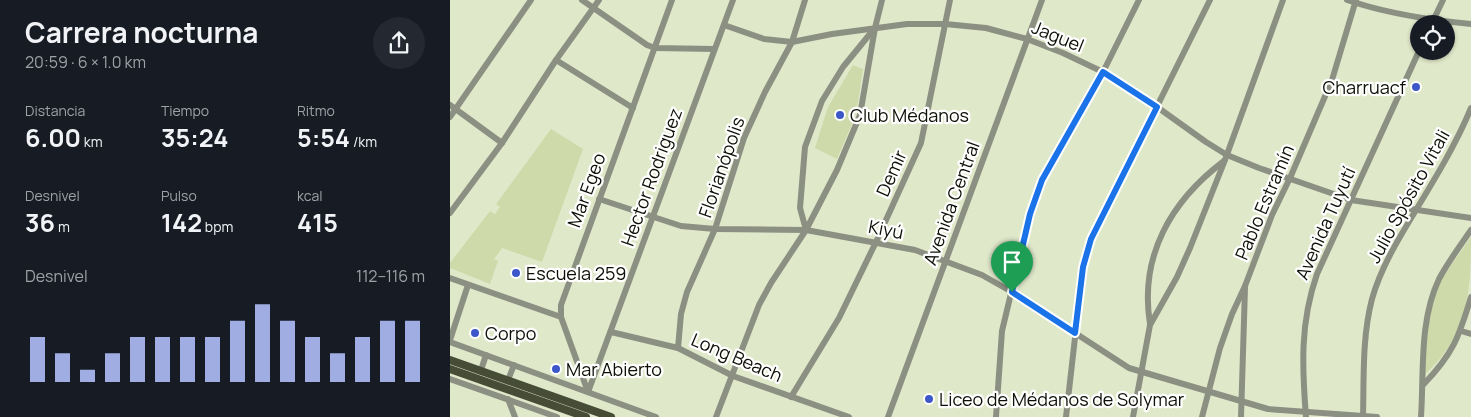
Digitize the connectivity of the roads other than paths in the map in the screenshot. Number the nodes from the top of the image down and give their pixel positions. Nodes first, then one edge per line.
1 (531, 0) edge
2 (582, 0) edge
3 (600, 0) edge
4 (672, 0) edge
5 (733, 0) edge
6 (805, 0) edge
7 (882, 0) edge
8 (950, 0) edge
9 (1042, 0) edge
10 (1139, 0) edge
11 (1210, 0) edge
12 (1283, 0) edge
13 (1347, 0) edge
14 (1443, 0) edge
15 (1356, 2) edge
16 (594, 8) junction
17 (1436, 15) edge
18 (1410, 17) edge
19 (1455, 23) edge
20 (945, 24) junction
21 (1471, 24) edge
22 (724, 25) junction
23 (875, 28) junction
24 (1027, 39) junction
25 (792, 42) junction
26 (654, 48) junction
27 (714, 49) junction
28 (556, 60) junction
29 (1415, 60) edge
30 (1103, 72) junction
31 (453, 107) edge
32 (1157, 107) junction
33 (633, 108) junction
34 (1471, 108) edge
35 (450, 117) edge
36 (502, 143) junction
37 (1226, 157) junction
38 (1290, 178) junction
39 (598, 198) junction
40 (1351, 200) junction
41 (1416, 210) junction
42 (450, 213) edge
43 (652, 217) junction
44 (1471, 218) edge
45 (715, 229) junction
46 (806, 230) junction
47 (1471, 230) edge
48 (876, 242) junction
49 (946, 261) junction
50 (450, 278) edge
51 (468, 285) junction
52 (1246, 286) junction
53 (1012, 292) junction
54 (1471, 297) edge
55 (561, 317) junction
56 (1150, 325) junction
57 (1461, 331) junction
58 (611, 332) junction
59 (1075, 333) junction
60 (1471, 334) edge
61 (450, 341) edge
62 (678, 348) junction
63 (486, 355) junction
64 (450, 360) edge
65 (514, 365) junction
66 (450, 369) edge
67 (481, 370) junction
68 (1142, 372) junction
69 (733, 376) junction
70 (450, 378) edge
71 (508, 380) junction
72 (1423, 385) junction
73 (588, 392) junction
74 (1210, 392) junction
75 (791, 397) junction
76 (508, 399) junction
77 (1242, 402) junction
78 (1306, 415) edge
79 (1363, 416) edge
80 (515, 417) edge
81 (557, 417) edge
82 (586, 417) edge
83 (611, 417) edge
84 (656, 417) edge
85 (716, 417) edge
86 (849, 417) edge
87 (888, 417) edge
88 (996, 417) edge
89 (1066, 417) edge
90 (1133, 417) edge
91 (1202, 417) edge
92 (1241, 417) edge
93 (1378, 417) edge
94 (1421, 417) edge

1 - 31 street
2 - 16 street
3 - 16 street
4 - 26 street, Mar Egeo
5 - 22 street, Hector Rodriguez
6 - 25 street, Florianópolis
7 - 23 street
8 - 20 street, Demir
9 - 24 street, Avenida Central
10 - 30 street
11 - 32 street
12 - 37 street
13 - 15 street
14 - 17 street
15 - 18 street
15 - 38 street, Pablo Estramín
16 - 26 street
16 - 28 street
19 - 21 street
20 - 23 street, Jaguel
20 - 24 street, Jaguel
20 - 48 street, Demir
22 - 25 street, Jaguel
22 - 27 street, Hector Rodriguez
23 - 25 street, Jaguel
23 - 46 street
23 - 46 street
24 - 30 street, Jaguel
24 - 49 street, Avenida Central
25 - 45 street, Florianópolis
26 - 27 street
26 - 33 street, Mar Egeo
27 - 43 street, Hector Rodriguez
28 - 33 street
28 - 36 street
29 - 40 street, Avenida Tuyutí
30 - 32 street, Jaguel
30 - 53 street
31 - 35 street
31 - 36 street
32 - 37 street, Jaguel
32 - 59 street
33 - 39 street, Mar Egeo
34 - 41 street, Julio Spósito Vitali
36 - 42 street
37 - 38 street, Jaguel
37 - 56 street
37 - 56 street
38 - 40 street, Jaguel
38 - 52 street, Pablo Estramín
39 - 43 street, Kiyú
39 - 55 street, Mar Egeo
40 - 41 street, Jaguel
40 - 78 street, Avenida Tuyutí
41 - 44 street, Jaguel
41 - 79 street, Julio Spósito Vitali
43 - 45 street, Kiyú
43 - 58 street, Hector Rodriguez
45 - 46 street, Kiyú
45 - 62 street, Florianópolis
46 - 48 street, Kiyú
46 - 69 street
47 - 72 street
48 - 49 street, Kiyú
48 - 75 street, Demir
49 - 53 street, Kiyú
49 - 87 street, Avenida Central
50 - 51 street
51 - 55 street
51 - 61 street
52 - 74 street, Pablo Estramín
52 - 77 street
53 - 59 street, Kiyú
53 - 88 street
54 - 57 street
55 - 73 street, Mar Egeo
56 - 68 street
57 - 60 street
57 - 72 street
58 - 62 street, Long Beach
58 - 73 street, Hector Rodriguez
59 - 68 street, Kiyú
59 - 89 street
61 - 63 street
62 - 69 street, Long Beach
63 - 65 street
63 - 67 street
64 - 67 main road
65 - 71 street
65 - 73 street
66 - 82 main road
67 - 71 main road
68 - 74 street, Kiyú
68 - 90 street
69 - 75 street, Long Beach
69 - 85 street
70 - 76 street
71 - 83 main road
72 - 94 street
73 - 84 street
74 - 77 street, Kiyú
74 - 91 street, Pablo Estramín
75 - 86 street, Long Beach
76 - 80 street
76 - 81 street
77 - 78 street, Kiyú
77 - 92 street
78 - 79 street, Kiyú
79 - 93 street, Kiyú

